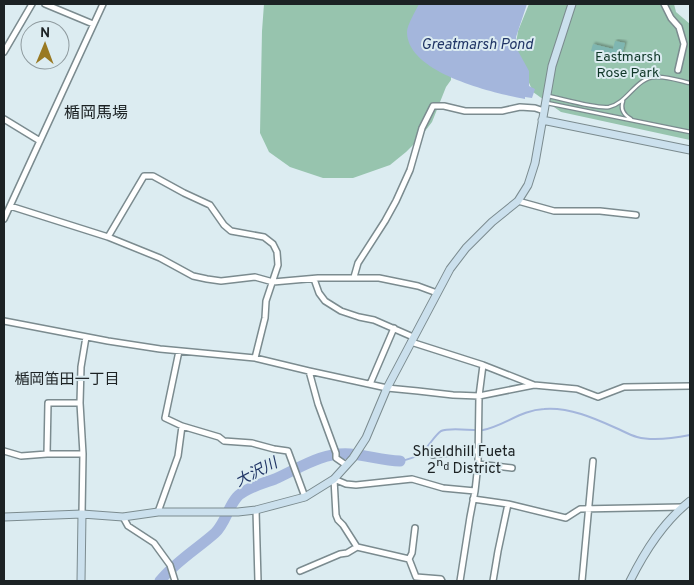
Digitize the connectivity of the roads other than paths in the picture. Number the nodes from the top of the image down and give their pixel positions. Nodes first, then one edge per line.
1 (32, 4) edge
2 (45, 4) edge
3 (103, 4) edge
4 (572, 4) edge
5 (664, 4) edge
6 (93, 24) junction
7 (4, 52) edge
8 (678, 70) dead end
9 (690, 83) edge
10 (546, 99) junction
11 (623, 100) junction
12 (544, 111) junction
13 (4, 119) edge
14 (542, 120) junction
15 (639, 122) junction
16 (690, 132) edge
17 (40, 141) junction
18 (690, 150) edge
19 (518, 201) junction
20 (10, 206) junction
21 (636, 215) dead end
22 (4, 220) edge
23 (108, 237) junction
24 (354, 277) junction
25 (314, 279) junction
26 (273, 282) junction
27 (437, 293) junction
28 (4, 321) edge
29 (394, 328) junction
30 (86, 337) junction
31 (412, 340) junction
32 (179, 351) junction
33 (255, 358) junction
34 (483, 365) junction
35 (309, 371) junction
36 (370, 384) junction
37 (534, 385) junction
38 (690, 386) edge
39 (387, 388) junction
40 (479, 396) junction
41 (80, 403) junction
42 (182, 426) junction
43 (4, 451) edge
44 (478, 451) junction
45 (47, 454) junction
46 (83, 454) junction
47 (432, 455) dead end
48 (593, 461) dead end
49 (478, 464) junction
50 (346, 465) junction
51 (512, 468) dead end
52 (334, 479) junction
53 (475, 491) junction
54 (305, 497) junction
55 (473, 499) junction
56 (690, 501) edge
57 (508, 504) junction
58 (589, 508) junction
59 (682, 508) junction
60 (256, 510) junction
61 (158, 512) junction
62 (82, 514) junction
63 (4, 517) edge
64 (123, 517) junction
65 (415, 528) dead end
66 (357, 547) junction
67 (409, 559) junction
68 (300, 571) dead end
69 (81, 581) edge
70 (176, 581) edge
71 (258, 581) edge
72 (442, 581) edge
73 (460, 581) edge
74 (493, 581) edge
75 (582, 581) edge
76 (630, 581) edge

1 - 7 street
2 - 6 street
3 - 6 street
4 - 10 street
5 - 8 street
6 - 17 street
9 - 11 lane
10 - 11 lane
10 - 12 street
10 - 15 lane
11 - 15 lane
12 - 14 street
12 - 24 street
13 - 17 street
14 - 18 street
14 - 19 street
15 - 16 lane
17 - 20 street
19 - 21 street
19 - 27 street
20 - 22 street
20 - 23 street
23 - 26 street
23 - 26 street
24 - 25 street
24 - 27 street
25 - 26 street
25 - 29 street
26 - 33 street
27 - 31 street
28 - 30 street
29 - 31 street
29 - 36 street
30 - 32 street
30 - 41 street
31 - 34 street
31 - 39 street
32 - 33 street
32 - 42 street
33 - 35 street
34 - 37 street
34 - 40 street
35 - 36 street
35 - 50 street
36 - 39 street
37 - 38 street
37 - 40 street
39 - 40 street
39 - 50 street
40 - 44 street
41 - 45 street
41 - 46 street
42 - 54 street
42 - 61 street
43 - 45 street
44 - 47 street
44 - 49 street
45 - 46 street
46 - 62 street
48 - 58 street
49 - 51 street
49 - 53 street
50 - 52 street
52 - 53 street
52 - 54 street
52 - 66 street
53 - 55 street
54 - 60 street
55 - 57 street
55 - 73 street
56 - 59 street
57 - 58 street
57 - 74 street
58 - 59 street
58 - 75 street
59 - 76 street
60 - 61 street
60 - 71 street
61 - 64 street
62 - 63 street
62 - 64 street
62 - 69 street
64 - 70 street
65 - 67 street
66 - 67 street
66 - 68 street
67 - 72 street

